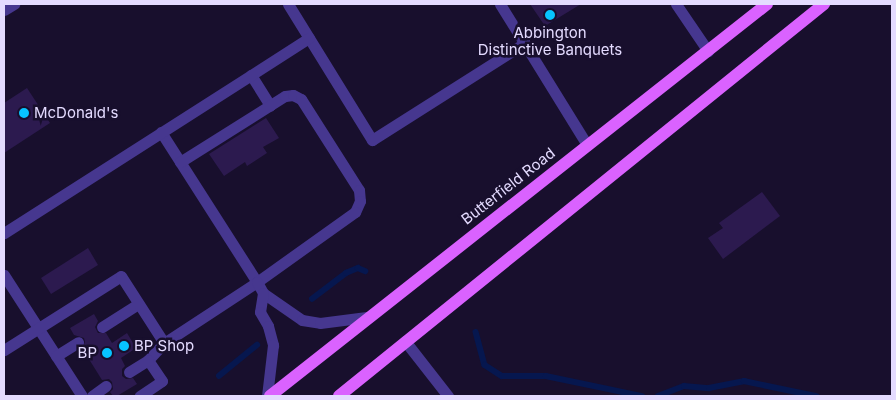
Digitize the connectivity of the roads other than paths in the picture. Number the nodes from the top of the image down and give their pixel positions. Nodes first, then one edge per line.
1 (14, 4) edge
2 (288, 4) edge
3 (500, 4) edge
4 (676, 4) edge
5 (767, 4) edge
6 (824, 4) edge
7 (4, 10) edge
8 (309, 38) junction
9 (525, 43) junction
10 (708, 51) junction
11 (251, 75) junction
12 (270, 105) junction
13 (161, 132) junction
14 (587, 144) junction
15 (180, 162) junction
16 (4, 233) edge
17 (4, 275) edge
18 (260, 287) junction
19 (138, 304) junction
20 (368, 317) junction
21 (102, 327) dead end
22 (38, 328) junction
23 (404, 341) junction
24 (78, 342) dead end
25 (164, 343) junction
26 (4, 350) edge
27 (56, 356) junction
28 (148, 360) junction
29 (129, 372) dead end
30 (106, 386) dead end
31 (82, 396) edge
32 (92, 396) edge
33 (140, 396) edge
34 (269, 396) edge
35 (339, 396) edge
36 (448, 396) edge

1 - 7 lane
2 - 8 lane
3 - 9 lane
4 - 10 lane
5 - 10 main road, Butterfield Road
6 - 23 main road
8 - 9 lane
8 - 11 lane
9 - 14 lane
10 - 14 main road, Butterfield Road
11 - 12 lane
11 - 13 lane
12 - 15 lane
12 - 18 lane
13 - 15 lane
13 - 16 lane
14 - 20 main road, Butterfield Road
15 - 18 lane
17 - 22 lane
18 - 20 lane
18 - 25 lane
18 - 34 lane
19 - 21 lane
19 - 22 lane
19 - 25 lane
20 - 34 main road, Butterfield Road
22 - 26 lane
22 - 27 lane
23 - 35 main road
23 - 36 lane
24 - 27 lane
25 - 28 lane
27 - 31 lane
28 - 29 lane
28 - 33 lane
30 - 32 lane

